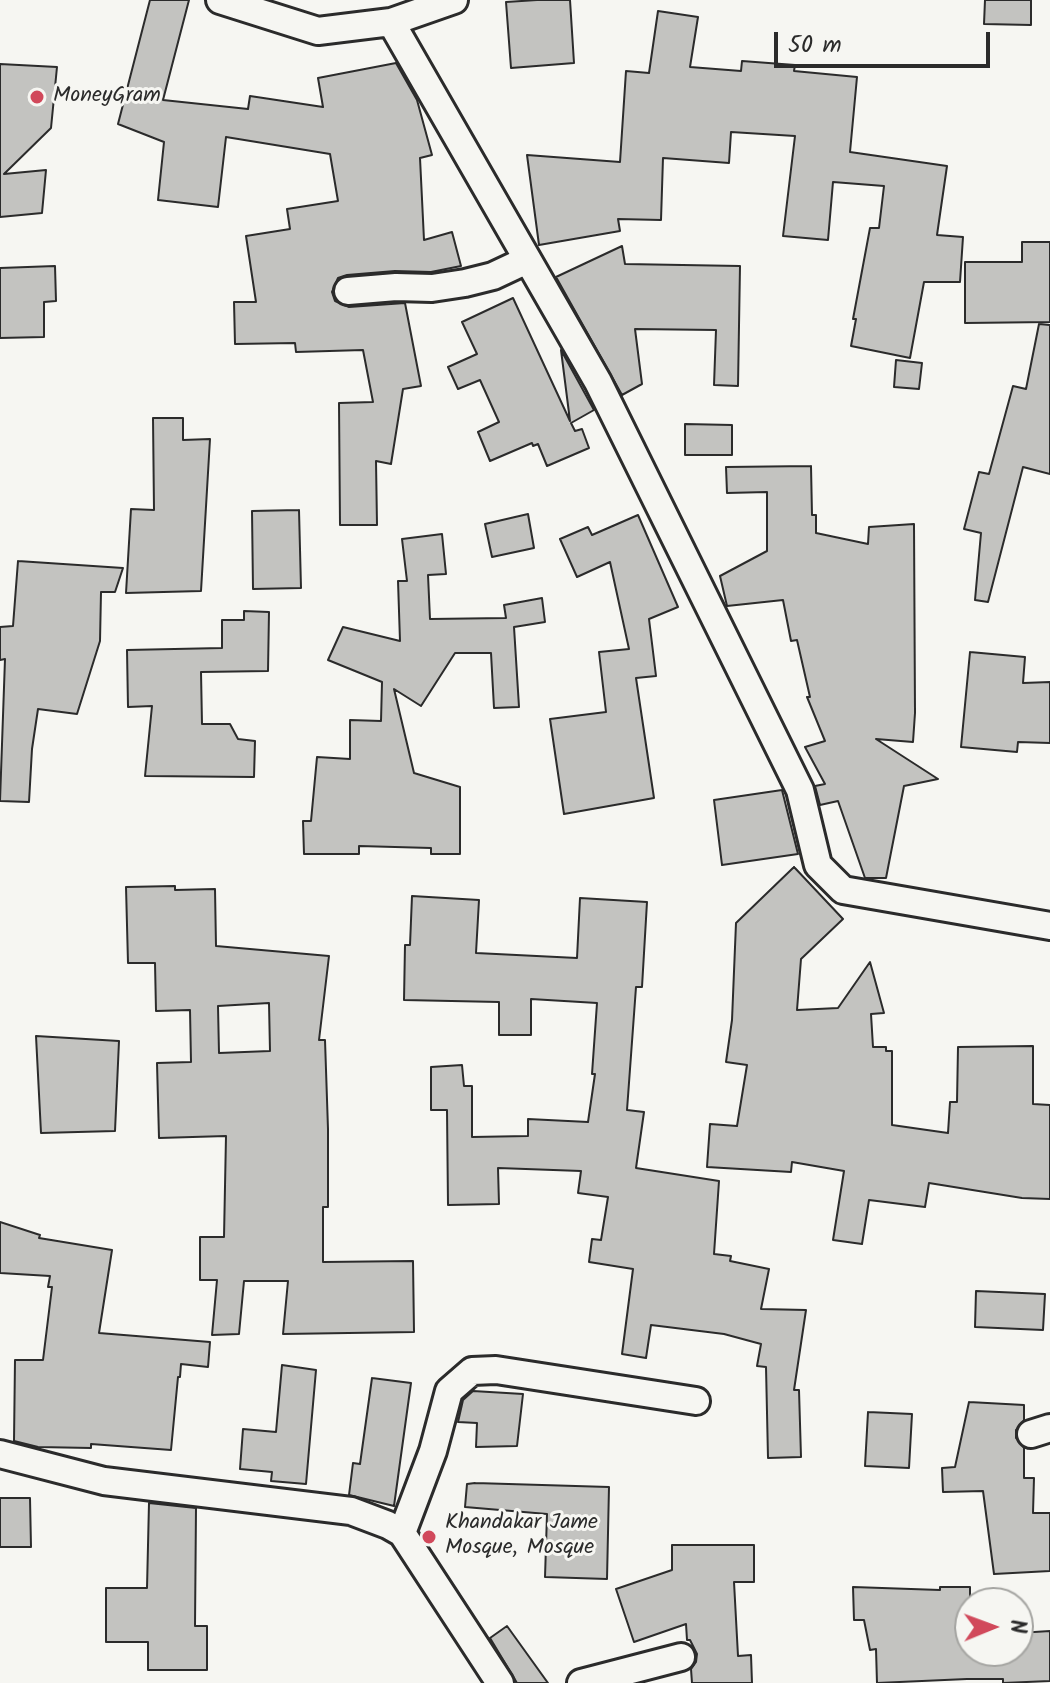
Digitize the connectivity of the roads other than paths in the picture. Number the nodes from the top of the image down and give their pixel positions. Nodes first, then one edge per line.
1 (220, 0) edge
2 (454, 0) edge
3 (391, 22) junction
4 (527, 260) junction
5 (348, 291) dead end
6 (1050, 926) edge
7 (696, 1401) dead end
8 (0, 1454) edge
9 (402, 1533) junction
10 (681, 1657) dead end
11 (500, 1683) edge
12 (581, 1683) edge

1 - 3 street
2 - 3 street
3 - 4 street
4 - 5 street
4 - 6 street
7 - 9 street
8 - 9 street
9 - 11 street
10 - 12 street

